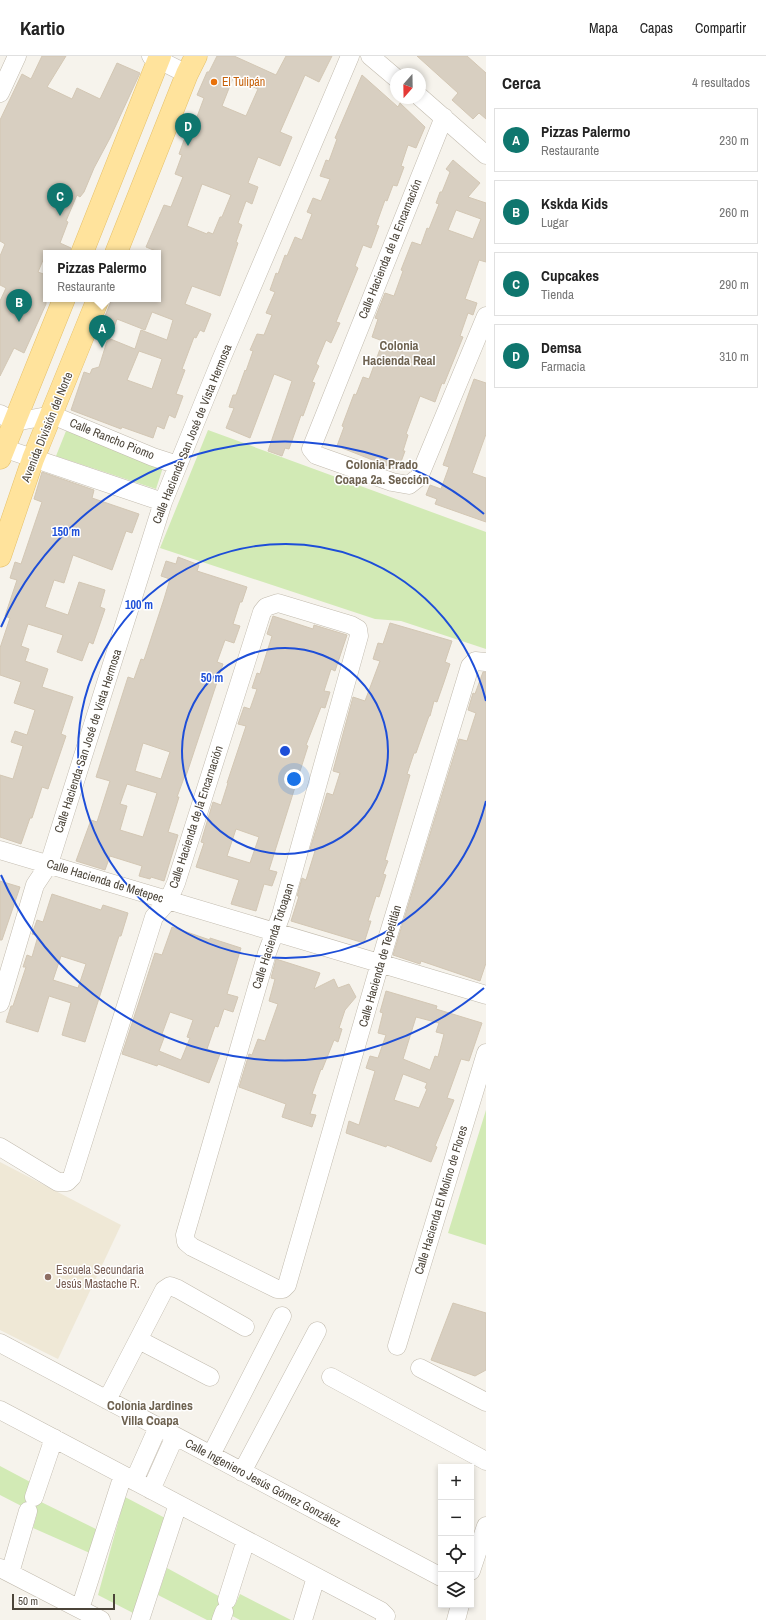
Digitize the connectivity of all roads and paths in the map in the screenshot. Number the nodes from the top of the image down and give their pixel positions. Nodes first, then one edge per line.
1 (17, 56) edge
2 (350, 56) edge
3 (370, 56) edge
4 (156, 57) edge
5 (192, 65) edge
6 (390, 73) edge
7 (0, 93) edge
8 (426, 102) edge
9 (444, 117) junction
10 (486, 155) edge
11 (83, 250) edge
12 (117, 250) edge
13 (63, 302) edge
14 (97, 302) edge
15 (486, 316) edge
16 (52, 415) junction
17 (7, 418) edge
18 (1, 451) edge
19 (33, 459) junction
20 (178, 465) junction
21 (163, 502) junction
22 (0, 556) edge
23 (359, 636) joint
24 (486, 662) edge
25 (0, 850) edge
26 (49, 864) junction
27 (168, 901) junction
28 (275, 932) junction
29 (380, 963) junction
30 (486, 995) edge
31 (0, 1003) edge
32 (486, 1053) edge
33 (0, 1147) edge
34 (287, 1285) joint
35 (282, 1316) dead end
36 (244, 1326) dead end
37 (317, 1331) dead end
38 (138, 1340) junction
39 (0, 1343) edge
40 (397, 1346) dead end
41 (420, 1368) dead end
42 (210, 1377) dead end
43 (331, 1377) dead end
44 (107, 1400) junction
45 (486, 1402) edge
46 (0, 1410) edge
47 (158, 1427) junction
48 (175, 1436) junction
49 (54, 1438) junction
50 (210, 1455) junction
51 (486, 1461) edge
52 (242, 1472) junction
53 (128, 1478) junction
54 (151, 1490) junction
55 (178, 1504) junction
56 (486, 1526) edge
57 (246, 1540) junction
58 (474, 1562) edge
59 (5, 1570) edge
60 (438, 1576) edge
61 (316, 1577) junction
62 (459, 1608) edge
63 (80, 1609) junction
64 (224, 1611) edge
65 (101, 1620) edge
66 (140, 1620) edge
67 (303, 1620) edge
68 (385, 1620) edge
69 (456, 1620) edge

1 - 7 street
2 - 20 street, Calle Hacienda San José de Vista Hermosa
3 - 6 street
4 - 5 street
4 - 11 main road
5 - 12 main road
8 - 9 street
9 - 10 street
9 - 15 street, Calle Hacienda de la Encarnación
13 - 17 main road
14 - 16 main road, Avenida División del Norte
16 - 17 street
16 - 19 main road, Avenida División del Norte
16 - 20 street, Calle Rancho Piomo
17 - 18 main road
18 - 19 street
19 - 21 street
19 - 22 main road, Avenida División del Norte
20 - 21 street, Calle Hacienda San José de Vista Hermosa
21 - 26 street, Calle Hacienda San José de Vista Hermosa
23 - 27 street, Calle Hacienda de la Encarnación
23 - 28 street, Calle Hacienda Totoapan
24 - 29 street, Calle Hacienda de Tepetitlán
25 - 26 street, Calle Hacienda de Metepec
26 - 27 street, Calle Hacienda de Metepec
26 - 31 street, Calle Hacienda San José de Vista Hermosa
27 - 28 street, Calle Hacienda de Metepec
27 - 33 street, Calle Hacienda de la Encarnación
28 - 29 street, Calle Hacienda de Metepec
28 - 34 street, Calle Hacienda Totoapan
29 - 30 street, Calle Hacienda de Metepec
29 - 34 street, Calle Hacienda de Tepetitlán
32 - 40 street, Calle Hacienda El Molino de Flores
35 - 50 street
36 - 38 street
37 - 52 street
38 - 42 street
38 - 44 street
39 - 44 street, Calle Ingeniero Jesús Gómez González
41 - 45 street
43 - 51 street
44 - 47 street, Calle Ingeniero Jesús Gómez González
46 - 49 street
47 - 48 street, Calle Ingeniero Jesús Gómez González
47 - 53 street
48 - 50 street, Calle Ingeniero Jesús Gómez González
48 - 54 street
49 - 53 street
49 - 59 street
50 - 52 street, Calle Ingeniero Jesús Gómez González
52 - 60 street, Calle Ingeniero Jesús Gómez González
53 - 54 street
53 - 63 street
54 - 55 street
55 - 57 street
55 - 66 street
56 - 58 street
57 - 61 street
57 - 64 street
59 - 63 street
61 - 67 street
61 - 68 street
62 - 69 street
63 - 65 street

